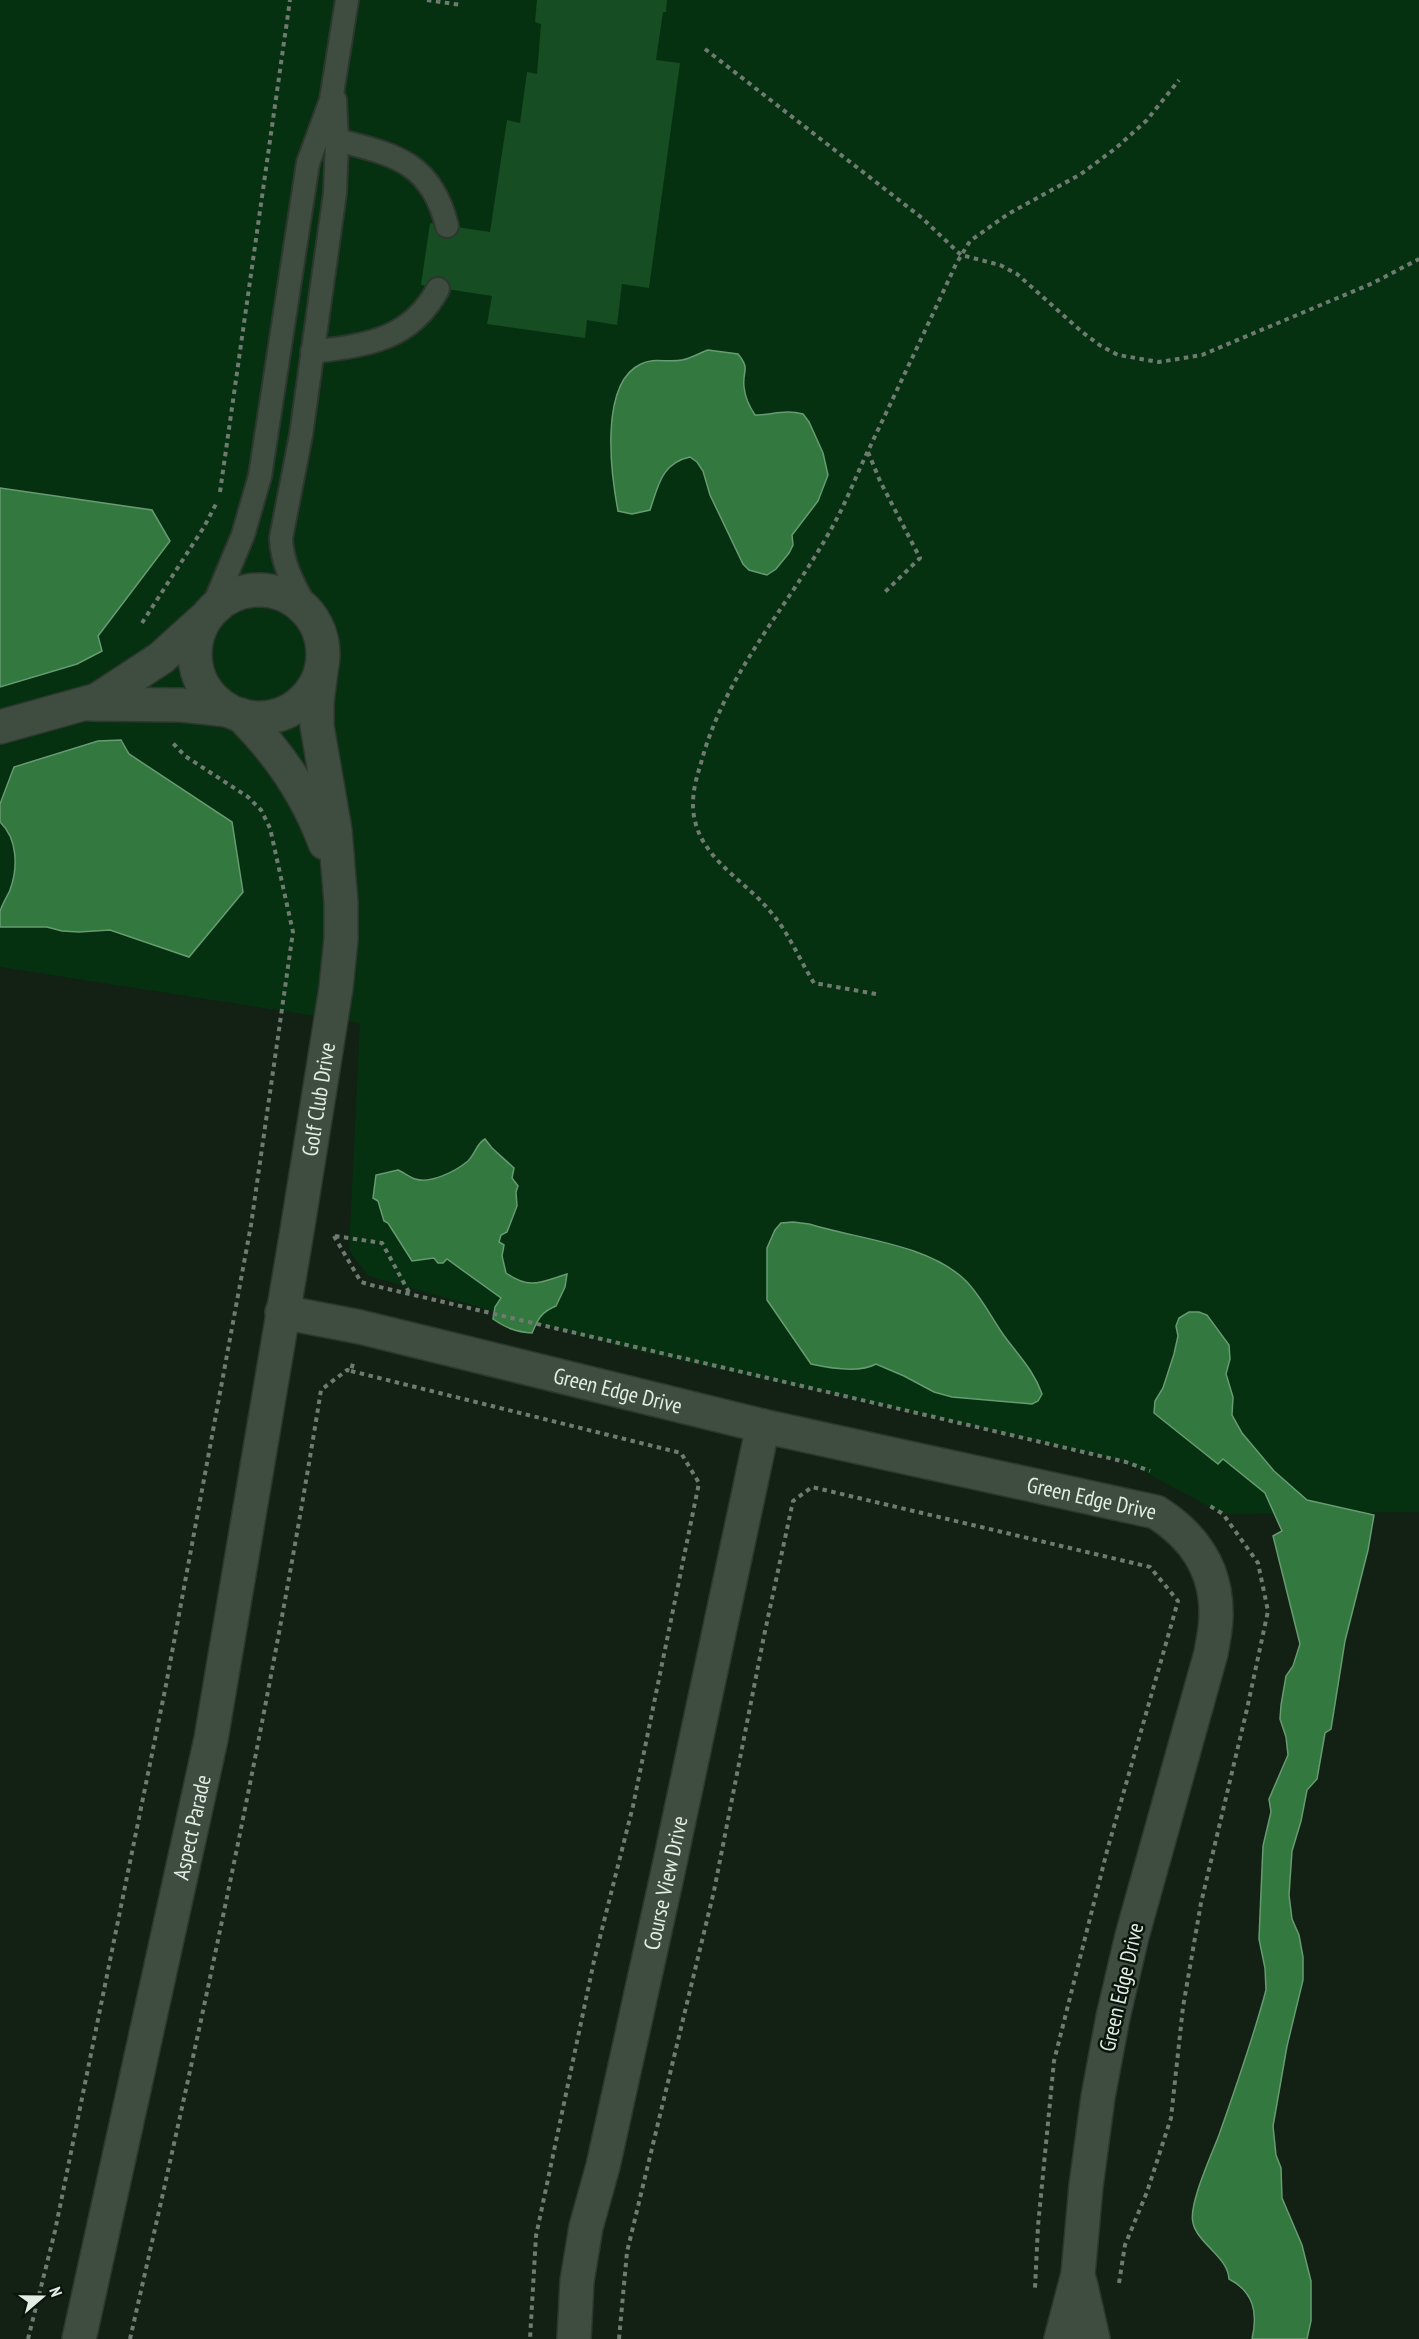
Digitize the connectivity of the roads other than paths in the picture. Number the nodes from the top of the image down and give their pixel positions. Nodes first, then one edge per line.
1 (347, 0) edge
2 (335, 80) junction
3 (337, 140) junction
4 (447, 226) dead end
5 (438, 289) dead end
6 (312, 352) junction
7 (209, 613) junction
8 (311, 617) junction
9 (321, 671) junction
10 (88, 704) junction
11 (234, 713) junction
12 (0, 728) edge
13 (339, 885) junction
14 (282, 1312) junction
15 (763, 1426) junction
16 (1078, 2274) junction
17 (79, 2339) edge
18 (573, 2339) edge
19 (1061, 2339) edge
20 (1093, 2339) edge

1 - 2 lane
2 - 3 lane
2 - 7 lane
3 - 4 lane
3 - 6 lane
5 - 6 lane
6 - 8 lane
7 - 8 street
7 - 10 street
7 - 11 street
8 - 9 street
9 - 11 street
9 - 13 street, Golf Club Drive
10 - 11 street
10 - 12 street
11 - 13 street, Golf Club Drive
13 - 14 street, Golf Club Drive
14 - 15 street, Green Edge Drive
14 - 17 street, Aspect Parade
15 - 16 street, Green Edge Drive
15 - 18 street, Course View Drive
16 - 19 street
16 - 20 street

